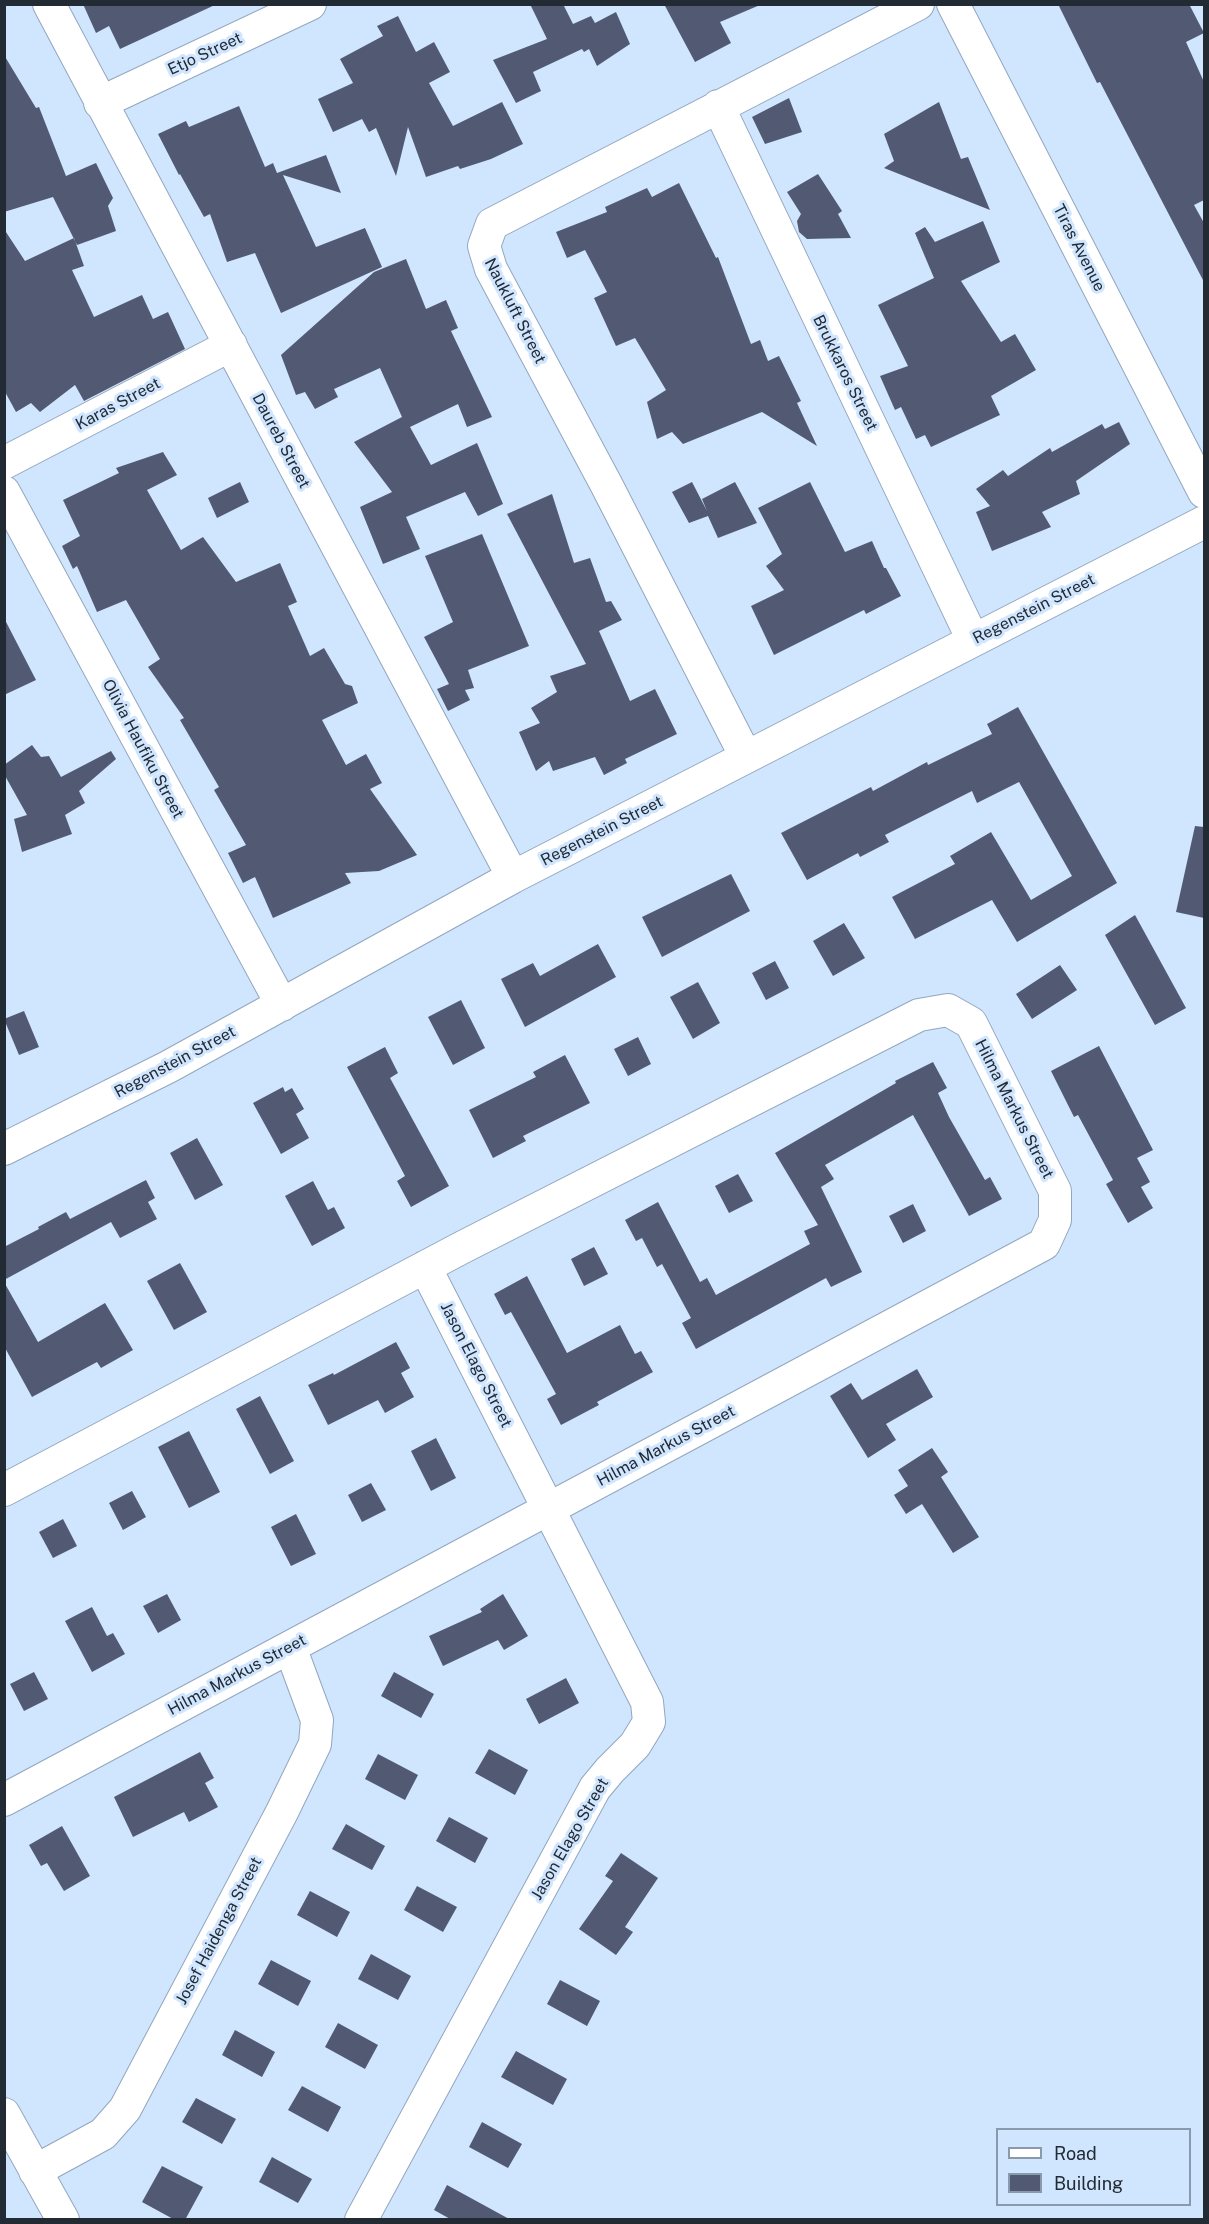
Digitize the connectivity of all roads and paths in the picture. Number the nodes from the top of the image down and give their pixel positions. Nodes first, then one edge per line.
1 (49, 4) edge
2 (310, 4) edge
3 (918, 4) edge
4 (953, 4) edge
5 (100, 103) junction
6 (718, 106) junction
7 (231, 345) junction
8 (4, 463) edge
9 (4, 492) edge
10 (1204, 492) edge
11 (1204, 522) edge
12 (973, 640) junction
13 (746, 757) junction
14 (513, 877) junction
15 (282, 1005) junction
16 (4, 1149) edge
17 (425, 1267) junction
18 (4, 1490) edge
19 (549, 1508) junction
20 (290, 1647) junction
21 (4, 1800) edge
22 (4, 2114) edge
23 (35, 2171) junction
24 (63, 2220) edge
25 (361, 2220) edge

1 - 5 street, Daureb Street
2 - 5 street, Etjo Street
3 - 6 street, Naukluft Street
4 - 10 street, Tiras Avenue
5 - 7 street, Daureb Street
6 - 12 street, Brukkaros Street
6 - 13 street, Naukluft Street
7 - 8 street, Karas Street
7 - 14 street, Daureb Street
9 - 15 street, Olivia Haufiku Street
11 - 12 street, Regenstein Street
12 - 13 street, Regenstein Street
13 - 14 street, Regenstein Street
14 - 15 street, Regenstein Street
15 - 16 street, Regenstein Street
17 - 18 street, Hilma Markus Street
17 - 19 street, Jason Elago Street
17 - 19 street, Hilma Markus Street
19 - 20 street, Hilma Markus Street
19 - 25 street, Jason Elago Street
20 - 21 street, Hilma Markus Street
20 - 23 street, Josef Haidenga Street
22 - 23 street
23 - 24 street

